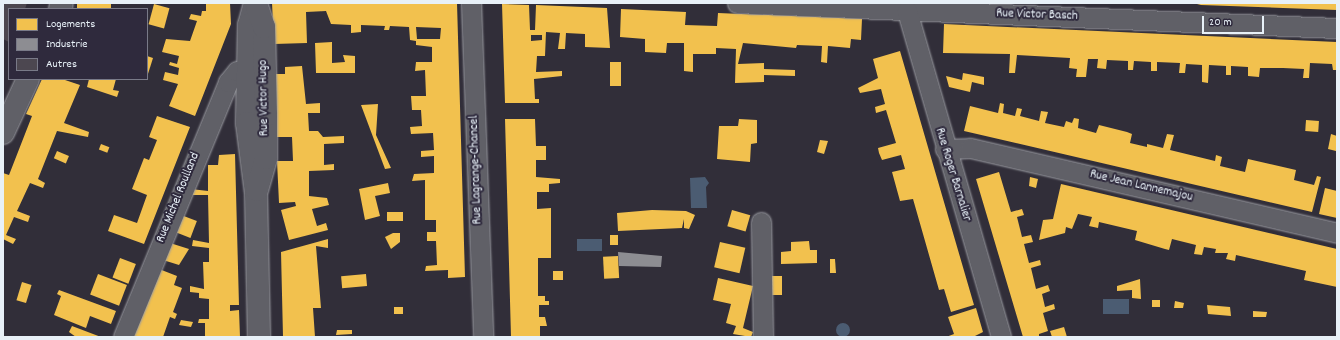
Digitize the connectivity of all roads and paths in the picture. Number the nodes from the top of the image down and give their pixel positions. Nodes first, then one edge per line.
1 (255, 3) edge
2 (471, 3) edge
3 (737, 3) edge
4 (907, 12) junction
5 (1337, 28) edge
6 (247, 71) junction
7 (28, 80) edge
8 (266, 84) junction
9 (3, 133) edge
10 (945, 150) junction
11 (256, 193) junction
12 (761, 222) dead end
13 (1337, 233) edge
14 (259, 326) edge
15 (123, 337) edge
16 (262, 337) edge
17 (483, 337) edge
18 (763, 337) edge
19 (1001, 337) edge

1 - 6 main road, Rue Victor Hugo
1 - 8 main road, Rue Victor Hugo
2 - 17 street, Rue Lagrange-Chancel
3 - 4 street, Rue Victor Basch
4 - 5 street, Rue Victor Basch
4 - 10 street, Rue Roger Barnalier
6 - 8 street
6 - 11 main road, Rue Victor Hugo
6 - 15 street, Rue Michel Roulland
7 - 9 main road
8 - 11 main road, Rue Victor Hugo
10 - 13 street, Rue Jean Lannemajou
10 - 19 street, Rue Roger Barnalier
11 - 14 main road, Rue Victor Hugo
12 - 18 street
14 - 16 main road, Rue Victor Hugo

